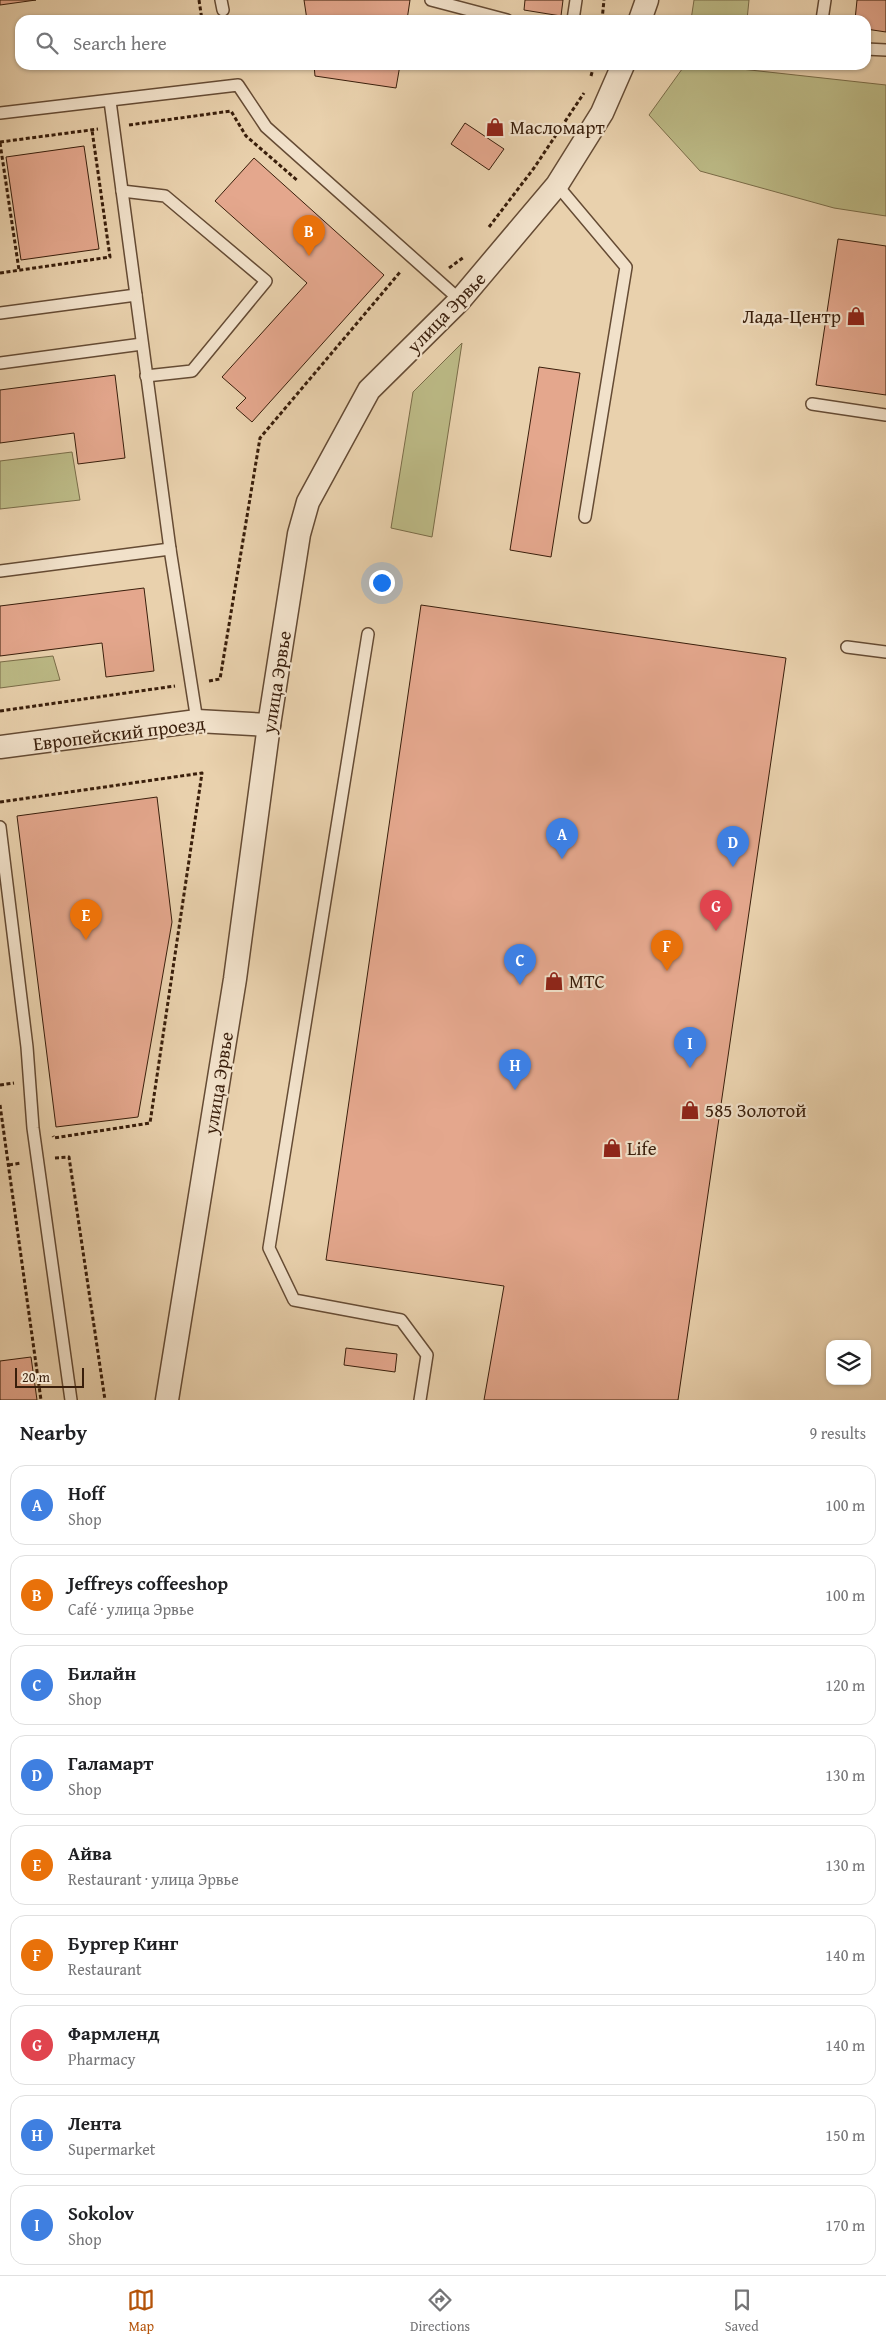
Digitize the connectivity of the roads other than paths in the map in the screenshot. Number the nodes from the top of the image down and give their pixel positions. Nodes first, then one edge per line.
1 (431, 0) edge
2 (576, 0) edge
3 (648, 0) edge
4 (825, 0) edge
5 (488, 15) edge
6 (574, 15) edge
7 (642, 15) edge
8 (823, 15) edge
9 (871, 49) edge
10 (886, 50) edge
11 (621, 70) edge
12 (110, 101) junction
13 (0, 113) edge
14 (557, 185) junction
15 (122, 191) junction
16 (136, 295) junction
17 (460, 300) junction
18 (0, 313) edge
19 (142, 344) junction
20 (0, 363) edge
21 (146, 376) junction
22 (812, 404) dead end
23 (886, 415) edge
24 (585, 517) dead end
25 (170, 549) junction
26 (0, 571) edge
27 (368, 634) dead end
28 (847, 647) dead end
29 (886, 652) edge
30 (197, 721) junction
31 (269, 725) junction
32 (0, 747) edge
33 (0, 827) edge
34 (71, 1400) edge
35 (167, 1400) edge
36 (420, 1400) edge

1 - 5 lane
2 - 6 lane
3 - 7 street
4 - 8 lane
9 - 10 lane
11 - 14 street, улица Эрвье
12 - 13 lane
12 - 15 lane
12 - 17 lane
14 - 17 street, улица Эрвье
14 - 24 lane
15 - 16 lane
15 - 21 lane
16 - 18 lane
16 - 19 lane
17 - 31 street, улица Эрвье
19 - 20 lane
19 - 21 lane
21 - 25 lane
22 - 23 lane
25 - 26 lane
25 - 30 lane
27 - 36 lane
28 - 29 lane
30 - 31 street, Европейский проезд
30 - 32 street, Европейский проезд
31 - 35 street, улица Эрвье
33 - 34 lane

